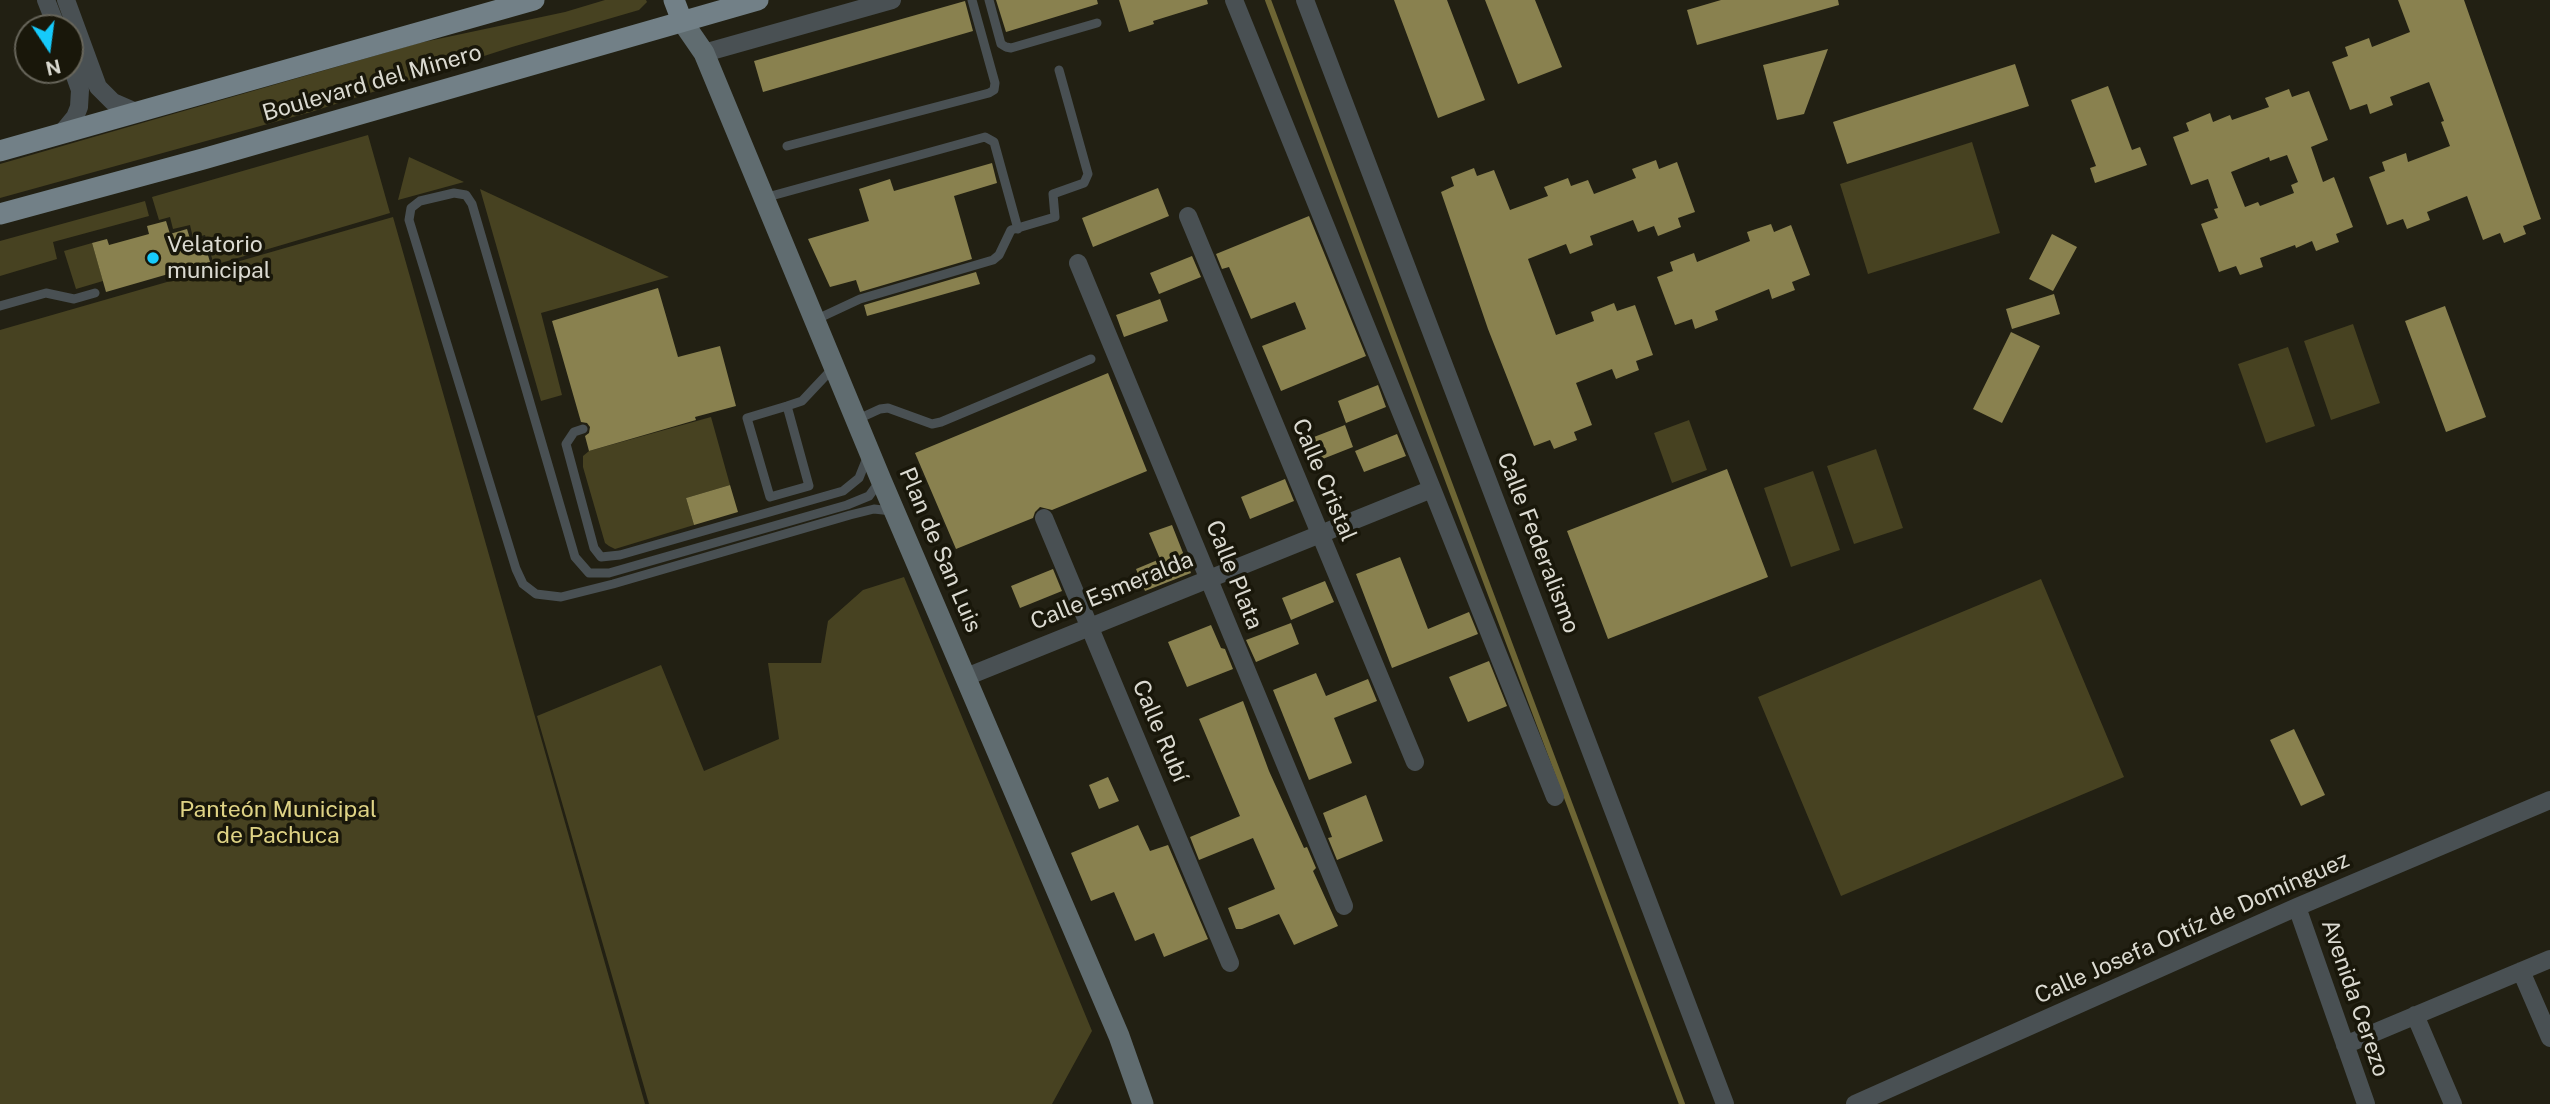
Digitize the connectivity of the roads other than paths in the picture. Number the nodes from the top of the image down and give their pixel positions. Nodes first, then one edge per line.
1 (66, 0) edge
2 (534, 0) edge
3 (674, 0) edge
4 (758, 0) edge
5 (892, 0) edge
6 (972, 0) edge
7 (989, 0) edge
8 (1234, 0) edge
9 (1305, 0) edge
10 (682, 21) junction
11 (1097, 23) dead end
12 (704, 53) junction
13 (1059, 70) dead end
14 (78, 84) edge
15 (135, 113) junction
16 (61, 134) junction
17 (787, 146) dead end
18 (0, 151) edge
19 (764, 198) junction
20 (0, 214) edge
21 (1188, 216) dead end
22 (1018, 229) junction
23 (1078, 263) dead end
24 (95, 293) dead end
25 (0, 306) edge
26 (814, 320) junction
27 (1091, 359) dead end
28 (834, 367) junction
29 (787, 406) junction
30 (856, 420) junction
31 (583, 429) dead end
32 (870, 453) junction
33 (881, 480) junction
34 (1432, 489) junction
35 (894, 512) junction
36 (1044, 518) dead end
37 (1320, 534) junction
38 (1209, 579) junction
39 (1089, 627) junction
40 (966, 677) junction
41 (1415, 762) dead end
42 (1555, 797) dead end
43 (2550, 800) edge
44 (1345, 906) dead end
45 (2297, 907) junction
46 (2550, 959) edge
47 (1230, 963) dead end
48 (2521, 971) junction
49 (2415, 1015) junction
50 (2550, 1038) edge
51 (2345, 1045) junction
52 (1143, 1104) edge
53 (1725, 1104) edge
54 (1854, 1104) edge
55 (2366, 1104) edge
56 (2453, 1104) edge

1 - 15 street
2 - 15 main road, Boulevard del Minero
3 - 10 main road
4 - 10 main road, Boulevard del Minero
5 - 12 street
6 - 17 lane
7 - 11 lane
8 - 34 street
9 - 53 street, Calle Federalismo
10 - 12 street, Plan de San Luis
10 - 20 main road, Boulevard del Minero
12 - 19 street, Plan de San Luis
13 - 22 lane
14 - 16 street
15 - 16 main road, Boulevard del Minero
16 - 18 main road, Boulevard del Minero
19 - 22 lane
19 - 26 street, Plan de San Luis
21 - 37 street, Calle Cristal
22 - 26 lane
23 - 38 street, Calle Plata
24 - 25 lane
26 - 28 street, Plan de San Luis
27 - 30 lane
28 - 29 lane
28 - 30 street, Plan de San Luis
29 - 29 lane
30 - 32 street, Plan de San Luis
31 - 32 lane
32 - 33 street, Plan de San Luis
33 - 35 street, Plan de San Luis
33 - 35 lane
34 - 37 street, Calle Esmeralda
34 - 42 street
35 - 40 street, Plan de San Luis
36 - 39 street, Calle Rubí
37 - 38 street, Calle Esmeralda
37 - 41 street, Calle Cristal
38 - 39 street, Calle Esmeralda
38 - 44 street, Calle Plata
39 - 40 street, Calle Esmeralda
39 - 47 street, Calle Rubí
40 - 52 street, Plan de San Luis
43 - 45 street, Calle Josefa Ortíz de Domínguez
45 - 51 street, Avenida Cerezo
45 - 54 street, Calle Josefa Ortíz de Domínguez
46 - 48 street
48 - 49 street
48 - 50 street
49 - 51 street
49 - 56 street
51 - 55 street, Avenida Cerezo

